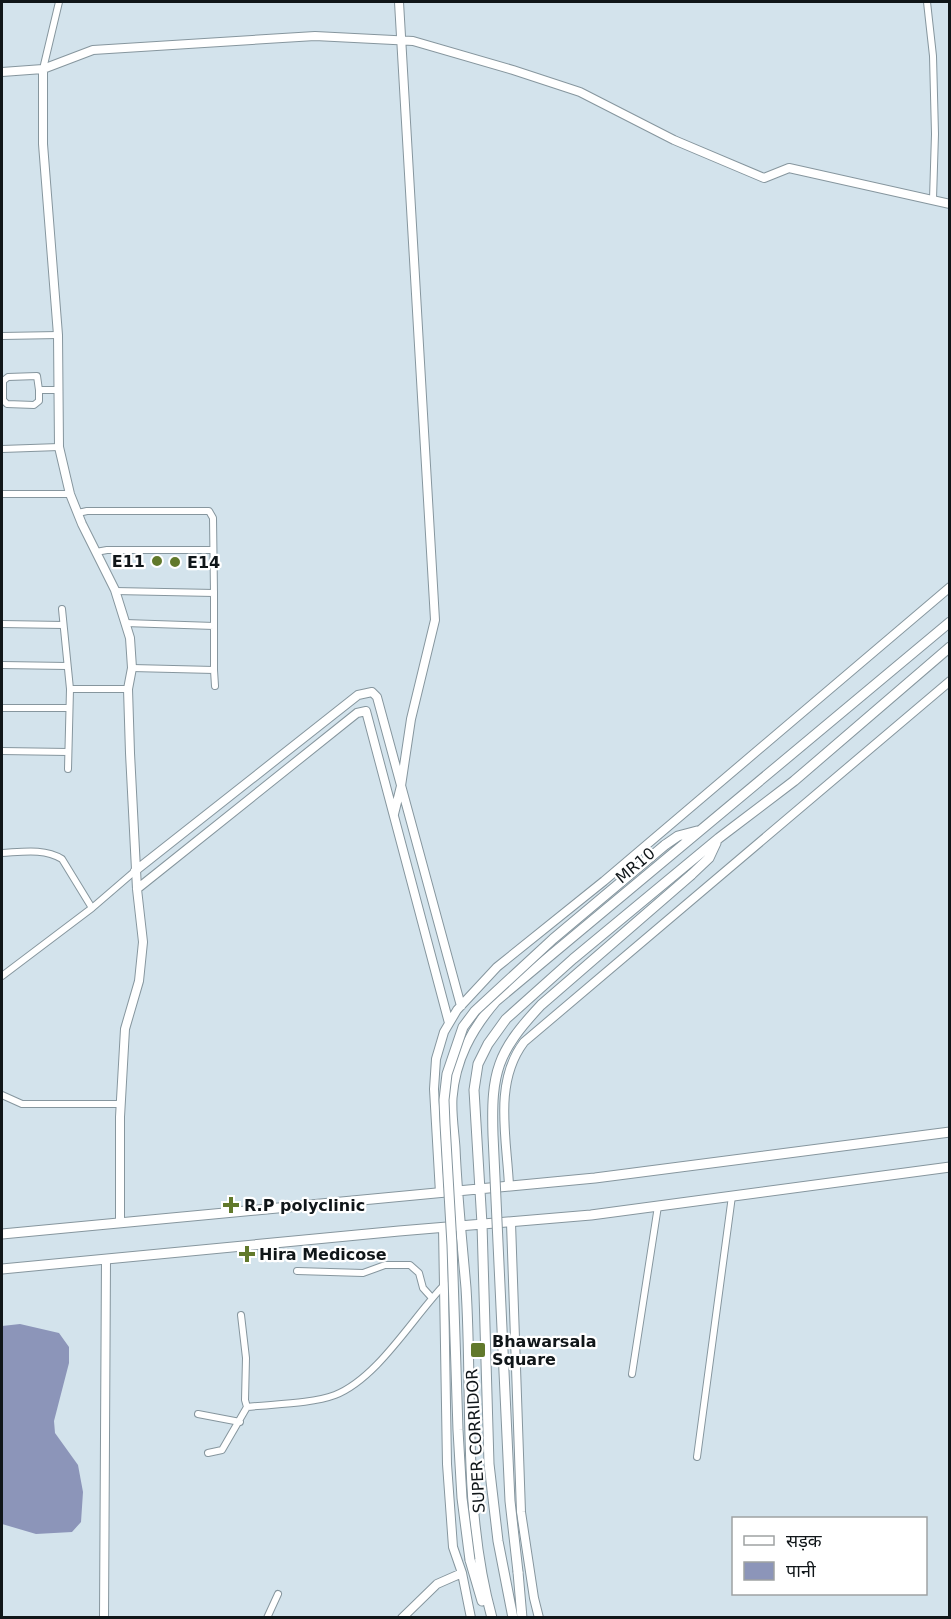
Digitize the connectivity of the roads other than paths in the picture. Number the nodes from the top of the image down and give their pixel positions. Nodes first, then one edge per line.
1 (59, 2) edge
2 (399, 2) edge
3 (927, 2) edge
4 (400, 41) junction
5 (43, 69) junction
6 (2, 72) edge
7 (933, 199) junction
8 (950, 204) edge
9 (58, 335) junction
10 (2, 336) edge
11 (39, 390) junction
12 (58, 390) junction
13 (59, 447) junction
14 (2, 449) edge
15 (2, 494) edge
16 (70, 494) junction
17 (78, 513) junction
18 (213, 550) junction
19 (96, 552) junction
20 (950, 587) edge
21 (115, 591) junction
22 (214, 593) junction
23 (62, 609) dead end
24 (950, 622) edge
25 (126, 623) junction
26 (2, 624) edge
27 (63, 625) junction
28 (214, 626) junction
29 (950, 647) edge
30 (2, 665) edge
31 (67, 666) junction
32 (132, 668) junction
33 (214, 670) junction
34 (950, 681) edge
35 (214, 686) dead end
36 (70, 689) junction
37 (129, 689) junction
38 (2, 708) edge
39 (69, 708) junction
40 (2, 750) edge
41 (68, 752) junction
42 (68, 769) dead end
43 (401, 786) junction
44 (394, 814) junction
45 (699, 831) junction
46 (719, 838) junction
47 (2, 853) edge
48 (135, 870) junction
49 (136, 889) junction
50 (92, 908) junction
51 (2, 976) edge
52 (462, 1006) junction
53 (449, 1023) junction
54 (2, 1095) edge
55 (120, 1104) junction
56 (950, 1132) edge
57 (950, 1167) edge
58 (510, 1186) junction
59 (480, 1189) junction
60 (457, 1191) junction
61 (440, 1193) junction
62 (732, 1196) junction
63 (658, 1206) junction
64 (120, 1222) junction
65 (511, 1223) junction
66 (482, 1224) junction
67 (460, 1226) junction
68 (443, 1227) junction
69 (2, 1234) edge
70 (106, 1260) junction
71 (2, 1269) edge
72 (297, 1270) dead end
73 (446, 1284) junction
74 (432, 1298) junction
75 (241, 1315) dead end
76 (632, 1374) dead end
77 (247, 1407) junction
78 (198, 1414) dead end
79 (240, 1422) junction
80 (208, 1453) dead end
81 (697, 1457) dead end
82 (462, 1573) junction
83 (278, 1594) dead end
84 (104, 1617) edge
85 (267, 1617) edge
86 (402, 1617) edge
87 (471, 1617) edge
88 (490, 1617) edge
89 (513, 1617) edge
90 (522, 1617) edge
91 (539, 1617) edge

1 - 5 street
2 - 4 street
3 - 7 street
4 - 5 street
4 - 7 street
4 - 43 street
5 - 6 street
5 - 9 street
7 - 8 street
9 - 10 street
9 - 12 street
11 - 11 street
11 - 12 street
12 - 13 street
13 - 14 street
13 - 16 street
15 - 16 street
16 - 17 street
17 - 18 street
17 - 19 street
18 - 19 street
18 - 22 street
19 - 21 street
20 - 52 street
21 - 22 street
21 - 25 street
22 - 28 street
23 - 27 street
24 - 45 main road, MR10
25 - 28 street
25 - 32 street
26 - 27 street
27 - 31 street
28 - 33 street
29 - 46 main road, MR10
30 - 31 street
31 - 36 street
32 - 33 street
32 - 37 street
33 - 35 street
34 - 58 street
36 - 37 street
36 - 39 street
37 - 48 street
38 - 39 street
39 - 41 street
40 - 41 street
41 - 42 street
43 - 44 street
43 - 48 street
43 - 52 street
44 - 49 street
44 - 53 street
45 - 60 main road, MR10
45 - 88 main road, bridge
46 - 59 main road, MR10
46 - 90 main road, bridge
47 - 50 street
48 - 49 street
48 - 50 street
49 - 55 street
50 - 51 street
52 - 53 street
53 - 61 street
54 - 55 street
55 - 64 street
56 - 58 main road
57 - 62 main road
58 - 59 main road
59 - 60 main road
59 - 66 main road, SUPER CORRIDOR
60 - 61 main road
60 - 67 main road, SUPER CORRIDOR
61 - 64 main road
62 - 63 main road
62 - 81 street
63 - 65 main road
63 - 76 street
64 - 69 main road
65 - 66 main road
65 - 91 street
66 - 67 main road
66 - 89 main road, SUPER CORRIDOR
67 - 68 main road
67 - 88 main road, SUPER CORRIDOR
68 - 70 main road
68 - 73 street
70 - 71 main road
70 - 84 street
72 - 74 street
73 - 74 street
73 - 82 street
74 - 77 street
75 - 77 street
77 - 79 street
78 - 79 street
79 - 80 street
82 - 86 street
82 - 87 street
83 - 85 street

